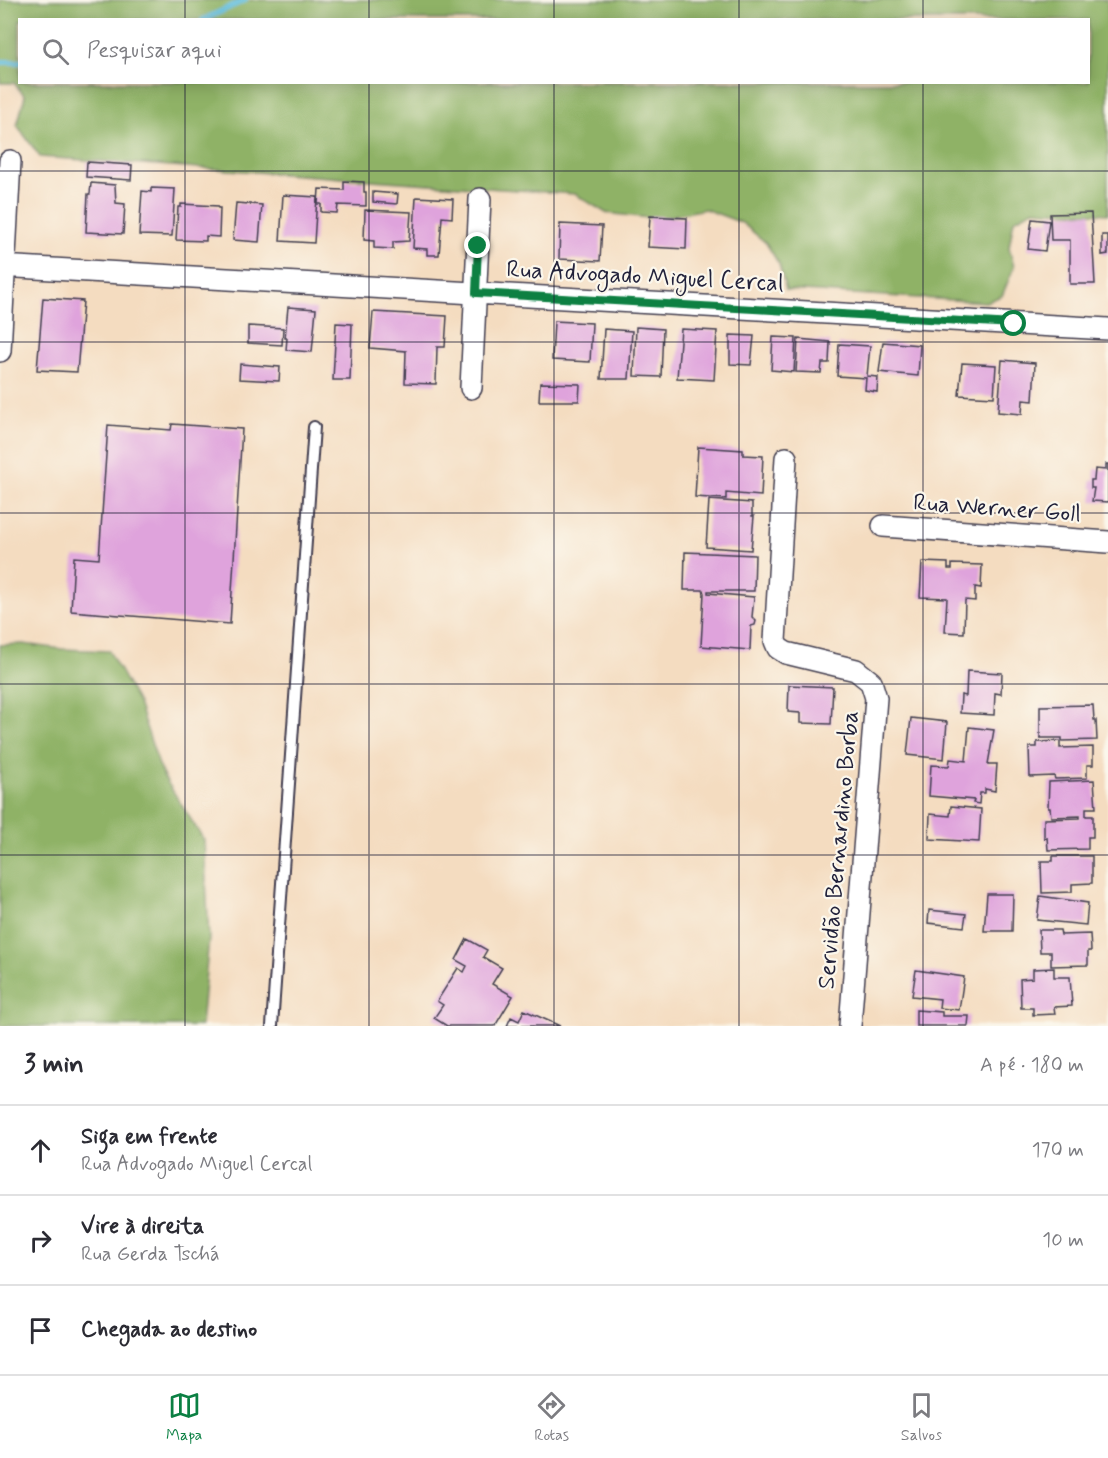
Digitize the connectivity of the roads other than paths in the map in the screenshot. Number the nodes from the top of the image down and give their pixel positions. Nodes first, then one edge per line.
1 (10, 161) dead end
2 (480, 199) dead end
3 (2, 266) edge
4 (476, 293) junction
5 (1108, 329) edge
6 (0, 351) edge
7 (471, 388) dead end
8 (314, 427) dead end
9 (786, 458) dead end
10 (883, 526) dead end
11 (1108, 542) edge
12 (272, 1026) edge
13 (850, 1026) edge

1 - 3 street
2 - 4 street
3 - 4 street, Rua Advogado Miguel Cercal
3 - 6 street
4 - 5 street, Rua Advogado Miguel Cercal
4 - 7 street
8 - 12 lane
9 - 13 street, Servidão Bernardino Borba
10 - 11 street, Rua Werner Goll

